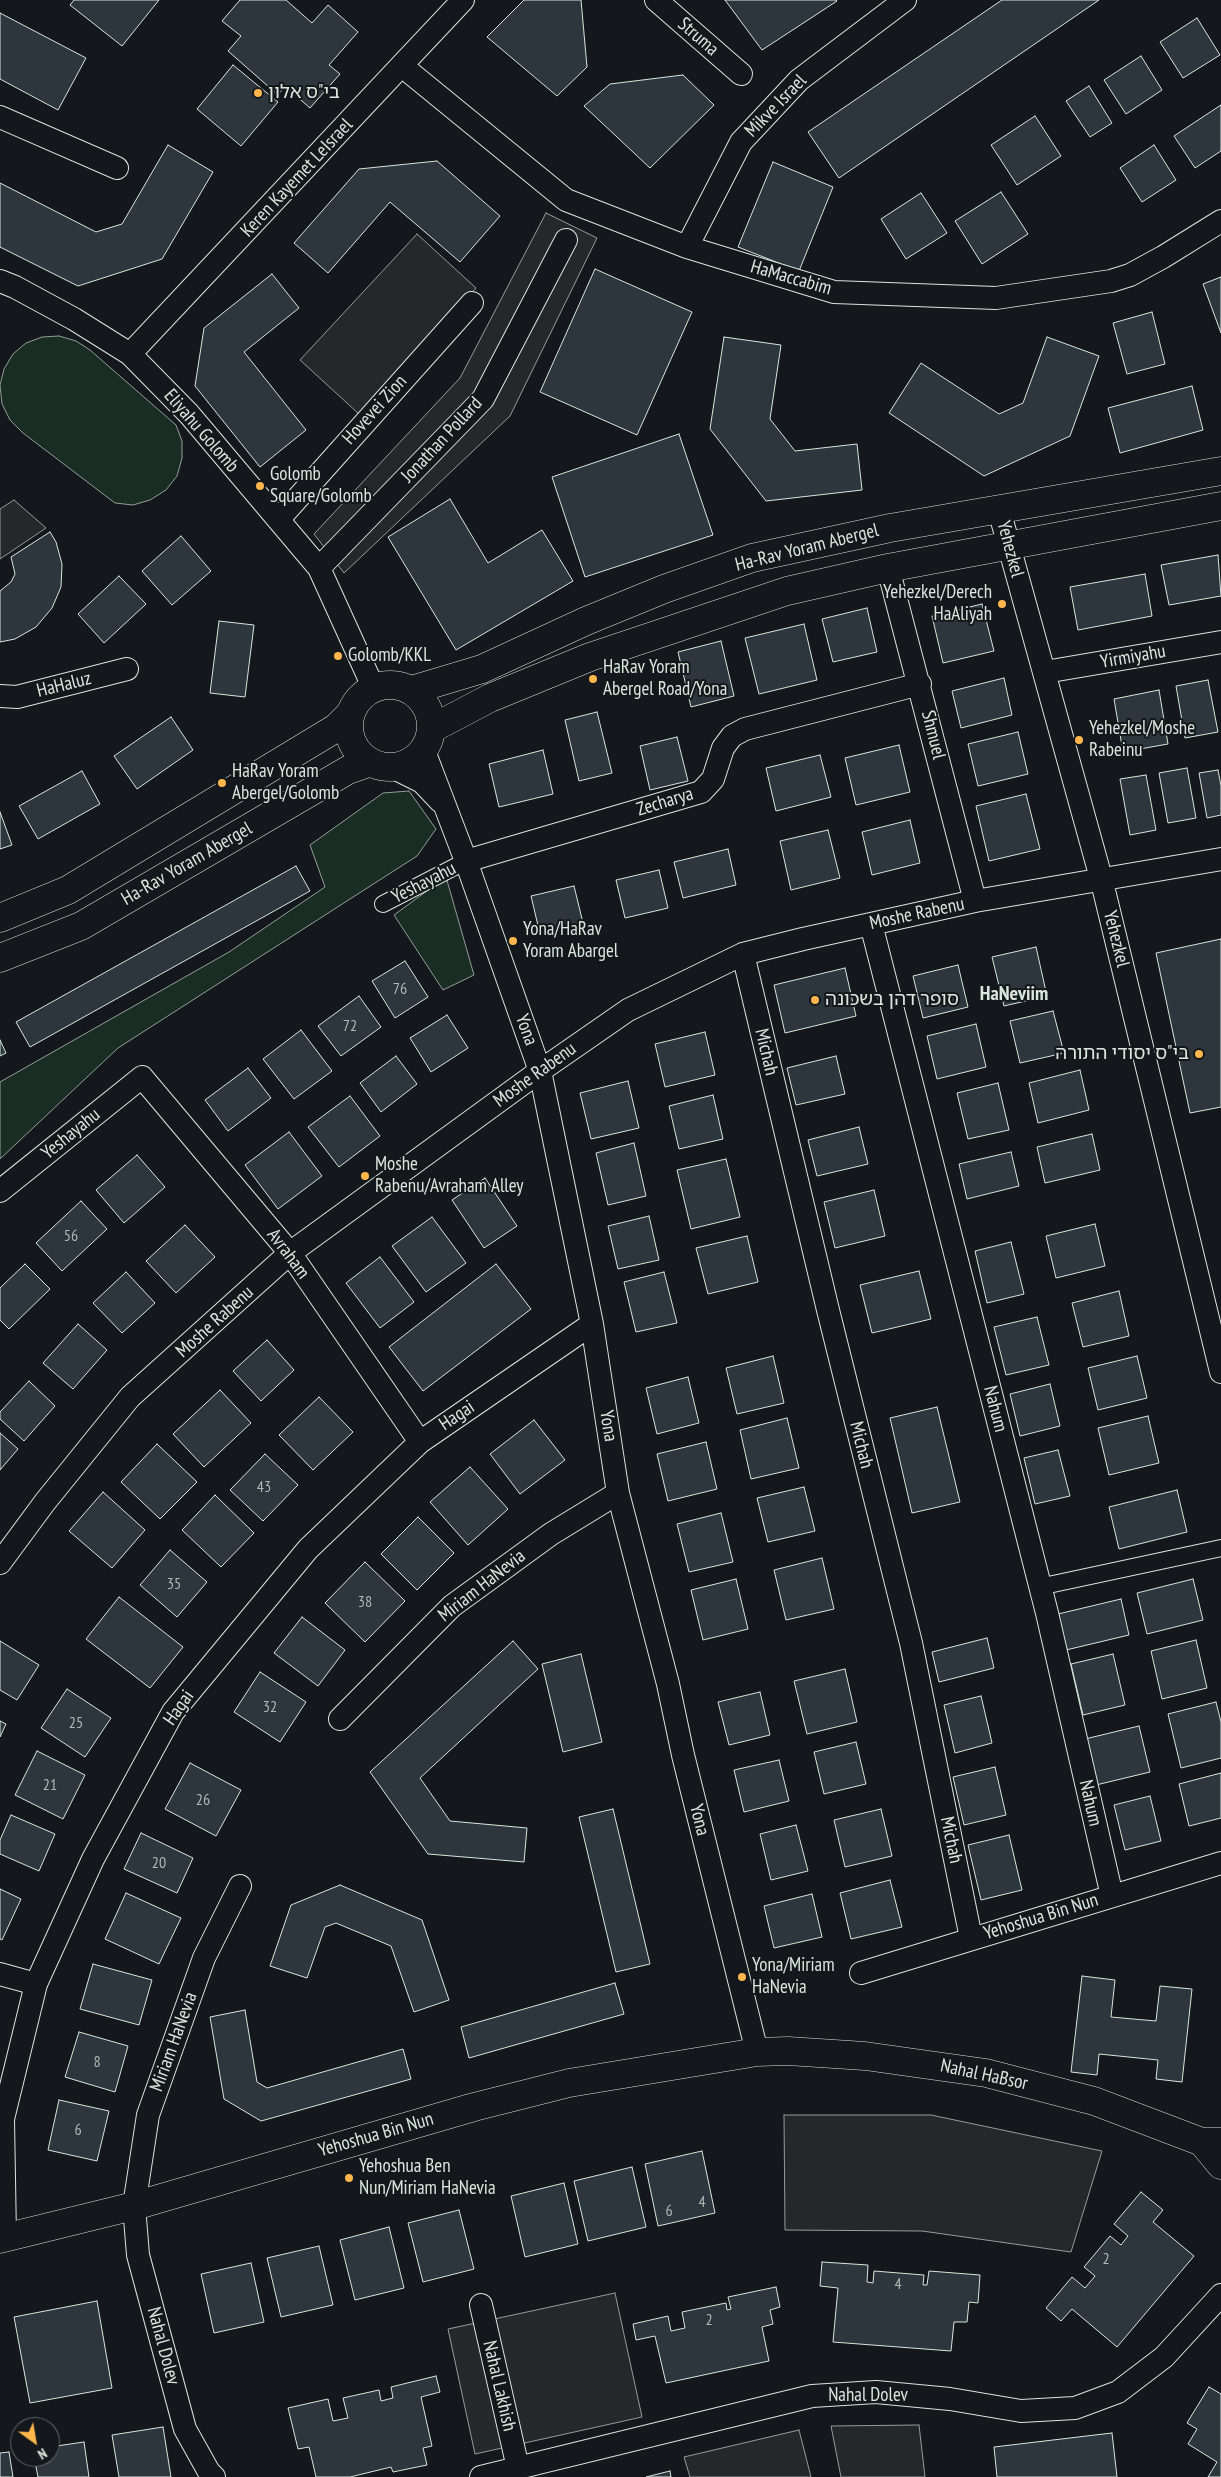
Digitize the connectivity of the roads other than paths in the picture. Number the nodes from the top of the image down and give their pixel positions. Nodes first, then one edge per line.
1 (463, 0) edge
2 (656, 0) edge
3 (893, 3) edge
4 (402, 66) junction
5 (741, 74) dead end
6 (0, 117) edge
7 (117, 168) dead end
8 (1221, 221) edge
9 (566, 240) dead end
10 (687, 247) junction
11 (0, 281) edge
12 (472, 303) dead end
13 (130, 354) junction
14 (1221, 470) edge
15 (1221, 506) edge
16 (999, 510) junction
17 (279, 519) junction
18 (1009, 547) junction
19 (319, 568) junction
20 (888, 568) junction
21 (1221, 642) edge
22 (127, 669) dead end
23 (1045, 672) junction
24 (920, 684) junction
25 (374, 689) junction
26 (412, 690) junction
27 (0, 696) edge
28 (350, 714) junction
29 (428, 740) junction
30 (382, 765) junction
31 (444, 806) junction
32 (1221, 859) edge
33 (466, 861) junction
34 (1101, 878) junction
35 (975, 902) junction
36 (383, 904) dead end
37 (0, 918) edge
38 (871, 924) junction
39 (743, 954) junction
40 (0, 958) edge
41 (540, 1071) junction
42 (142, 1077) joint
43 (0, 1191) edge
44 (290, 1253) junction
45 (592, 1324) junction
46 (1217, 1338) edge
47 (1221, 1372) edge
48 (420, 1442) junction
49 (618, 1493) junction
50 (1221, 1548) edge
51 (0, 1563) edge
52 (1039, 1586) junction
53 (340, 1719) dead end
54 (1221, 1863) edge
55 (240, 1886) dead end
56 (1112, 1896) junction
57 (971, 1938) junction
58 (861, 1973) dead end
59 (0, 1974) edge
60 (36, 1984) junction
61 (757, 2052) junction
62 (1212, 2142) edge
63 (1221, 2165) edge
64 (134, 2206) junction
65 (2, 2239) edge
66 (1221, 2295) edge
67 (480, 2305) dead end
68 (518, 2468) junction
69 (214, 2477) edge
70 (481, 2477) edge

1 - 4 street, Keren Kayemet LeIsrael
2 - 5 street, Struma
3 - 10 street, Mikve Israel
4 - 10 street, HaMaccabim
4 - 13 street, Keren Kayemet LeIsrael
6 - 7 street
8 - 10 street, HaMaccabim
9 - 19 street, Jonathan Pollard
11 - 13 street, Eliyahu Golomb
12 - 17 street, Hovevei Zion
13 - 17 street, Eliyahu Golomb
14 - 16 street, Ha-Rav Yoram Abergel
15 - 18 street, Ha-Rav Yoram Abergel
16 - 18 street, Yehezkel
16 - 26 street, Ha-Rav Yoram Abergel
17 - 19 street, Eliyahu Golomb
18 - 20 street, Ha-Rav Yoram Abergel
18 - 23 street, Yehezkel
19 - 25 street, Eliyahu Golomb
20 - 24 street, Shmuel
20 - 29 street, Ha-Rav Yoram Abergel
21 - 23 street, Yirmiyahu
22 - 27 street, HaHaluz
23 - 34 street, Yehezkel
24 - 33 street, Zecharya
24 - 35 street, Shmuel
25 - 26 street
25 - 28 street
26 - 29 street
28 - 30 street
28 - 37 street, Ha-Rav Yoram Abergel
29 - 30 street
29 - 31 street, Yona
30 - 31 street, Yona
30 - 40 street, Ha-Rav Yoram Abergel
31 - 33 street, Yona
32 - 34 street, Moshe Rabenu
33 - 36 street, Yeshayahu
33 - 41 street, Yona
34 - 35 street, Moshe Rabenu
34 - 46 street, Yehezkel
35 - 38 street, Moshe Rabenu
38 - 39 street, Moshe Rabenu
38 - 52 street, Nahum
39 - 41 street, Moshe Rabenu
39 - 57 street, Michah
41 - 44 street, Moshe Rabenu
41 - 45 street, Yona
42 - 43 street, Yeshayahu
42 - 44 street, Avraham
44 - 48 street, Avraham
44 - 51 street, Moshe Rabenu
45 - 48 street, Hagai
45 - 49 street, Yona
46 - 47 street, Yehezkel
48 - 60 street, Hagai
49 - 53 street, Miriam HaNevia
49 - 61 street, Yona
50 - 52 street
52 - 56 street, Nahum
54 - 56 street, Yehoshua Bin Nun
55 - 64 street, Miriam HaNevia
56 - 57 street, Yehoshua Bin Nun
57 - 58 street, Yehoshua Bin Nun
59 - 60 street
60 - 65 street, Hagai
61 - 62 street, Nahal HaBsor
61 - 64 street, Yehoshua Bin Nun
62 - 63 street, Nahal HaBsor
64 - 65 street, Yehoshua Bin Nun
64 - 69 street, Nahal Dolev
66 - 68 street, Nahal Dolev
67 - 68 street, Nahal Lakhish
68 - 70 street, Nahal Dolev

